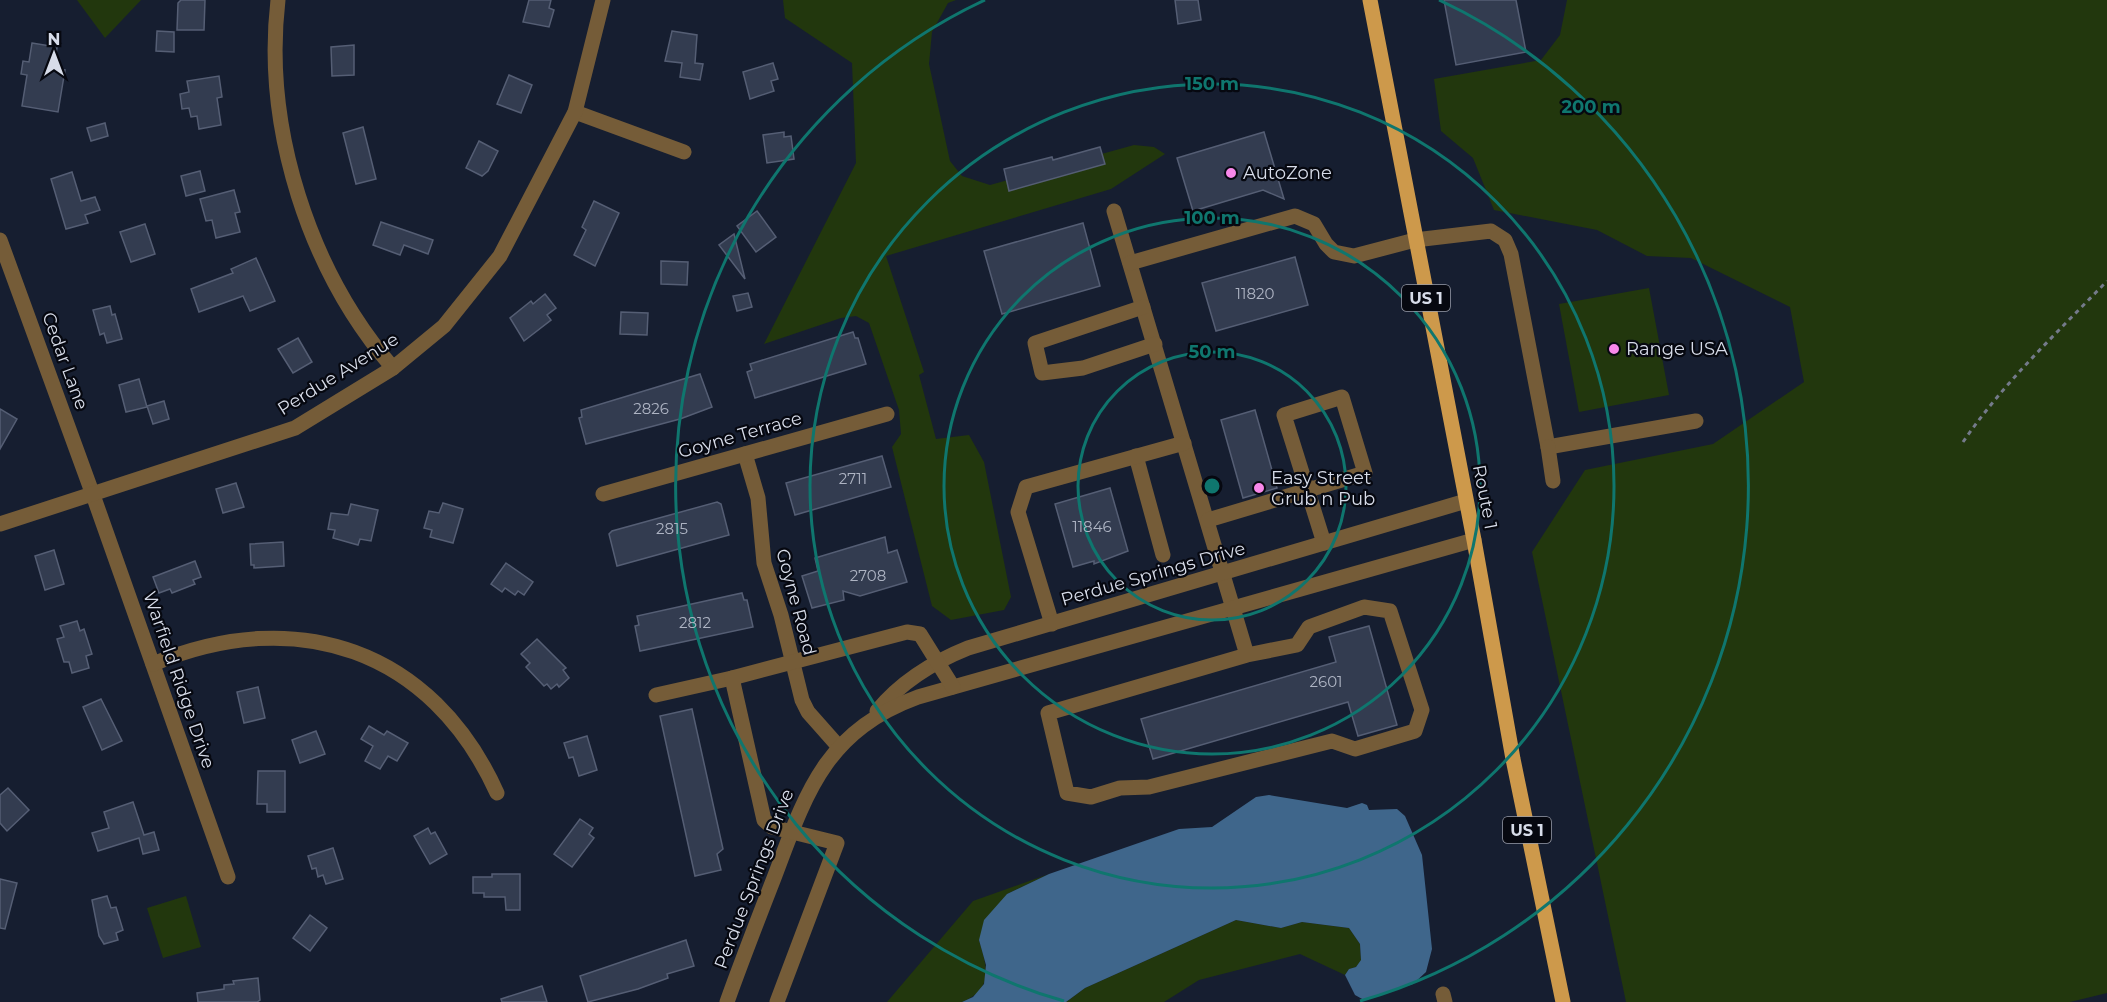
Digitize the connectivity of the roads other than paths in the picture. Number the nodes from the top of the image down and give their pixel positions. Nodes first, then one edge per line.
1 (278, 0) edge
2 (603, 0) edge
3 (1370, 0) edge
4 (575, 112) junction
5 (684, 152) dead end
6 (1114, 211) dead end
7 (0, 240) edge
8 (1415, 240) junction
9 (1130, 263) junction
10 (1143, 308) junction
11 (1155, 344) junction
12 (393, 368) junction
13 (887, 414) dead end
14 (1696, 420) dead end
15 (1184, 443) junction
16 (1548, 447) junction
17 (745, 454) junction
18 (1136, 456) junction
19 (1553, 481) dead end
20 (1308, 490) junction
21 (603, 494) dead end
22 (93, 495) junction
23 (1466, 501) junction
24 (1208, 520) junction
25 (0, 524) edge
26 (1474, 540) junction
27 (1324, 543) junction
28 (1163, 555) dead end
29 (1224, 574) junction
30 (1235, 610) junction
31 (1052, 624) junction
32 (1247, 655) junction
33 (793, 662) junction
34 (938, 662) junction
35 (153, 664) junction
36 (732, 678) junction
37 (953, 687) junction
38 (656, 695) dead end
39 (870, 720) junction
40 (839, 747) junction
41 (497, 793) dead end
42 (790, 831) junction
43 (228, 877) dead end
44 (727, 1002) edge
45 (777, 1002) edge
46 (1563, 1002) edge

1 - 12 street
2 - 4 street, Perdue Avenue
3 - 8 main road, Route 1 / US 1
4 - 5 street
4 - 12 street, Perdue Avenue
6 - 9 street
7 - 22 street, Cedar Lane
8 - 9 street
8 - 16 street
8 - 23 main road, Route 1 / US 1
9 - 10 street
10 - 11 street
10 - 11 street
11 - 15 street
12 - 22 street, Perdue Avenue
13 - 17 street, Goyne Terrace
14 - 16 street
15 - 18 street
15 - 24 street
16 - 19 street
17 - 21 street, Goyne Terrace
17 - 33 street, Goyne Road
18 - 28 street
18 - 31 street
20 - 20 street
20 - 24 street
20 - 27 street
22 - 25 street, Perdue Avenue
22 - 35 street, Warfield Ridge Drive
23 - 26 main road, Route 1 / US 1
23 - 27 street, Perdue Springs Drive
24 - 29 street
26 - 30 street, Perdue Springs Drive
26 - 46 main road, Route 1 / US 1
27 - 29 street, Perdue Springs Drive
29 - 30 street
29 - 31 street, Perdue Springs Drive
30 - 32 street
30 - 37 street, Perdue Springs Drive
31 - 34 street, Perdue Springs Drive
32 - 32 street
33 - 34 street
33 - 36 street
33 - 40 street, Goyne Road
34 - 37 street
34 - 39 street, Perdue Springs Drive
35 - 41 street
35 - 43 street, Warfield Ridge Drive
36 - 38 street
36 - 42 street
37 - 39 street, Perdue Springs Drive
39 - 40 street, Perdue Springs Drive
40 - 42 street, Perdue Springs Drive
42 - 44 street, Perdue Springs Drive
42 - 45 street

